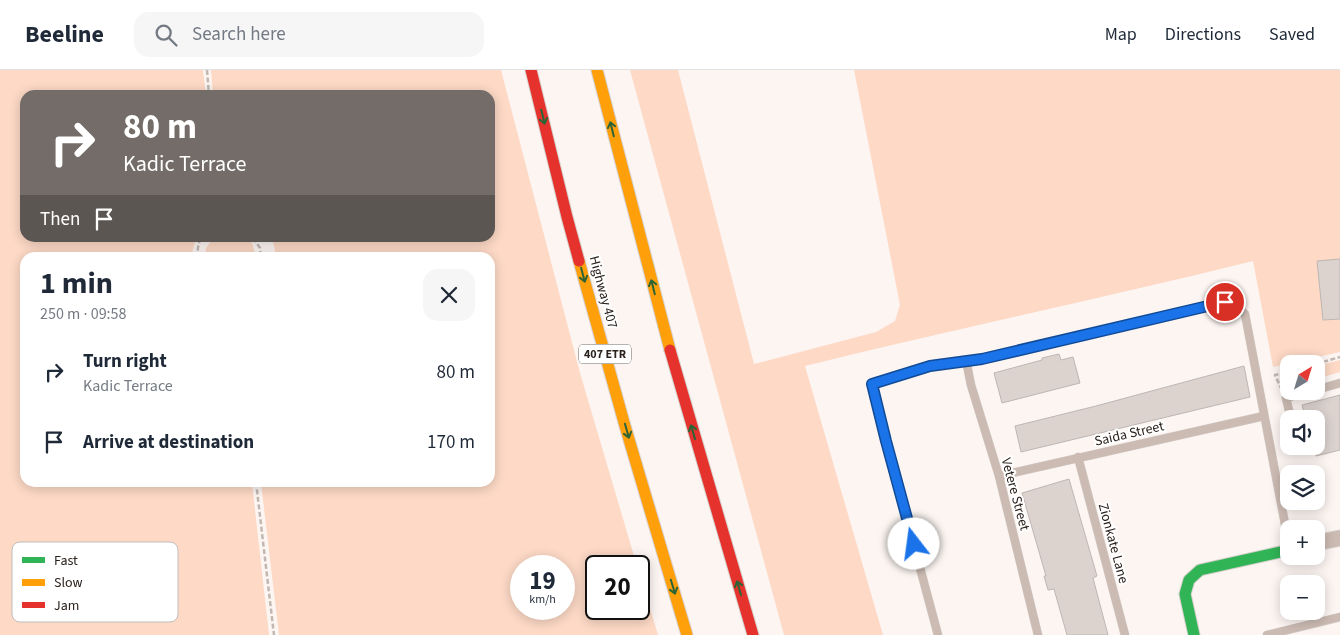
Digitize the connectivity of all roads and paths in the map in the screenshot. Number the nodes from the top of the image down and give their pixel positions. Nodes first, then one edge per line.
1 (207, 70) edge
2 (531, 70) edge
3 (597, 70) edge
4 (209, 90) edge
5 (1340, 357) edge
6 (966, 360) junction
7 (1325, 361) edge
8 (1280, 375) edge
9 (1340, 383) edge
10 (1280, 386) edge
11 (1325, 387) edge
12 (1264, 416) junction
13 (1078, 457) junction
14 (999, 476) junction
15 (257, 487) edge
16 (1284, 520) edge
17 (1340, 538) edge
18 (1325, 541) edge
19 (1280, 552) edge
20 (1340, 617) edge
21 (274, 635) edge
22 (687, 635) edge
23 (753, 635) edge
24 (938, 635) edge
25 (1038, 635) edge
26 (1125, 635) edge
27 (1194, 635) edge
28 (1267, 635) edge

1 - 4 path
2 -> 22 main road, Highway 407 / 407 ETR
23 -> 3 main road
5 - 7 path
6 - 12 lane
6 - 14 lane, Vetere Street
6 - 24 lane
8 - 10 path
9 - 11 lane
12 - 13 lane, Saida Street
12 - 16 lane
13 - 14 lane, Saida Street
13 - 26 lane, Zionkate Lane
14 - 25 lane, Vetere Street
15 - 21 path
17 - 18 street
19 - 27 main road
20 - 28 lane

